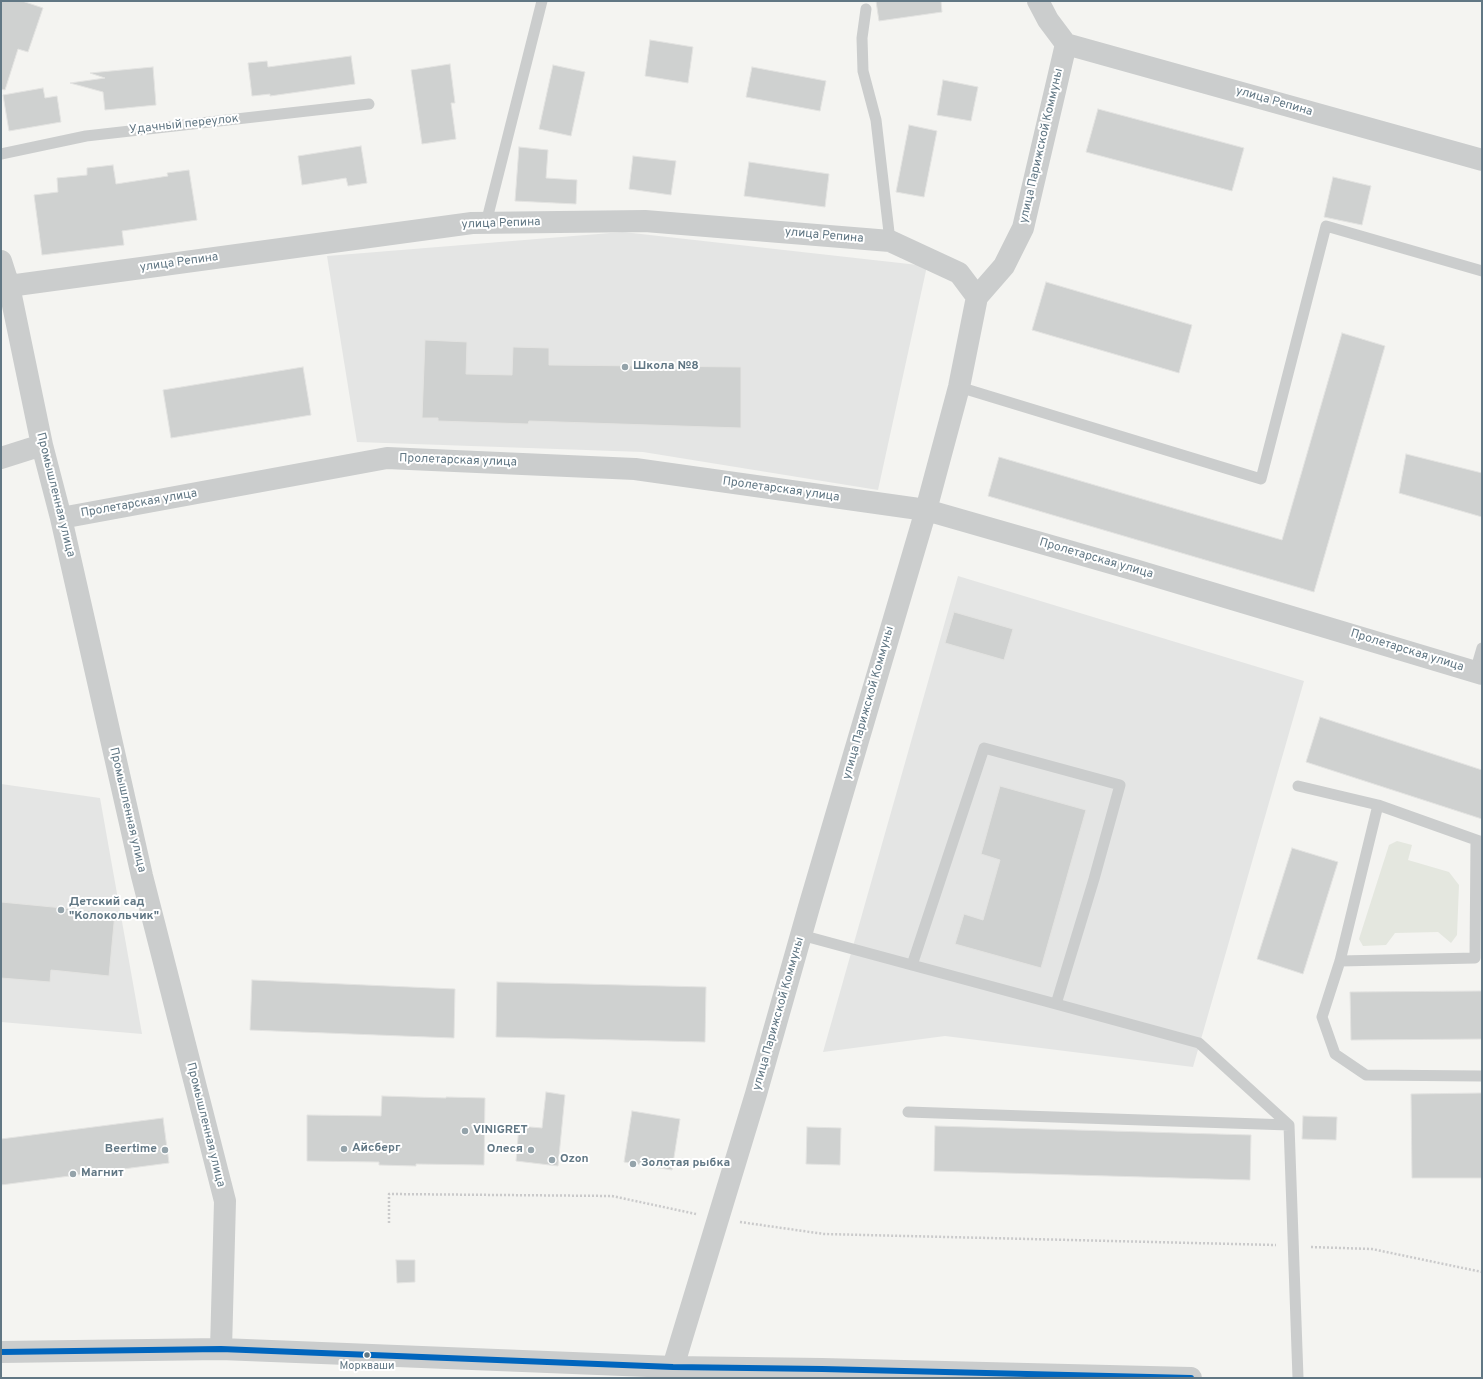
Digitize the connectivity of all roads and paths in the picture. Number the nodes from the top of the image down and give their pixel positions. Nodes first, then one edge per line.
1 (542, 1) edge
2 (1038, 1) edge
3 (866, 9) dead end
4 (1066, 44) junction
5 (369, 104) dead end
6 (1, 154) edge
7 (1482, 160) edge
8 (486, 223) junction
9 (890, 241) junction
10 (1482, 271) edge
11 (4, 273) edge
12 (976, 297) junction
13 (959, 387) junction
14 (42, 445) junction
15 (1, 458) edge
16 (926, 510) junction
17 (61, 518) junction
18 (1482, 648) edge
19 (1478, 673) edge
20 (1298, 786) dead end
21 (1378, 805) junction
22 (1479, 842) edge
23 (801, 935) junction
24 (1340, 961) junction
25 (912, 965) junction
26 (1056, 1004) junction
27 (1482, 1076) edge
28 (908, 1112) dead end
29 (1289, 1125) junction
30 (718, 1219) junction
31 (389, 1223) dead end
32 (1293, 1246) junction
33 (1482, 1272) edge
34 (222, 1349) junction
35 (1, 1352) edge
36 (673, 1373) edge
37 (1191, 1378) edge
38 (1298, 1378) edge

1 - 8 lane
2 - 4 street
3 - 9 lane
4 - 7 street, улица Репина
4 - 12 street, улица Парижской Коммуны
5 - 6 lane, Удачный переулок
8 - 9 street, улица Репина
8 - 11 street, улица Репина
9 - 12 street, улица Репина
10 - 13 lane
11 - 14 street, Промышленная улица
12 - 13 street, улица Парижской Коммуны
13 - 16 street, улица Парижской Коммуны
14 - 15 street
14 - 17 street, Промышленная улица
16 - 17 street, Пролетарская улица
16 - 19 street, Пролетарская улица
16 - 23 street, улица Парижской Коммуны
17 - 34 street, Промышленная улица
18 - 19 lane
20 - 21 lane
21 - 22 lane
21 - 24 lane
22 - 24 lane
23 - 25 lane
23 - 30 street, улица Парижской Коммуны
24 - 27 lane
25 - 26 lane
25 - 26 lane
26 - 29 lane
28 - 29 lane
29 - 32 lane
30 - 31 path
30 - 32 path
30 - 36 street, улица Парижской Коммуны
32 - 33 path
32 - 38 lane
34 - 35 street
34 - 36 street
36 - 37 street

